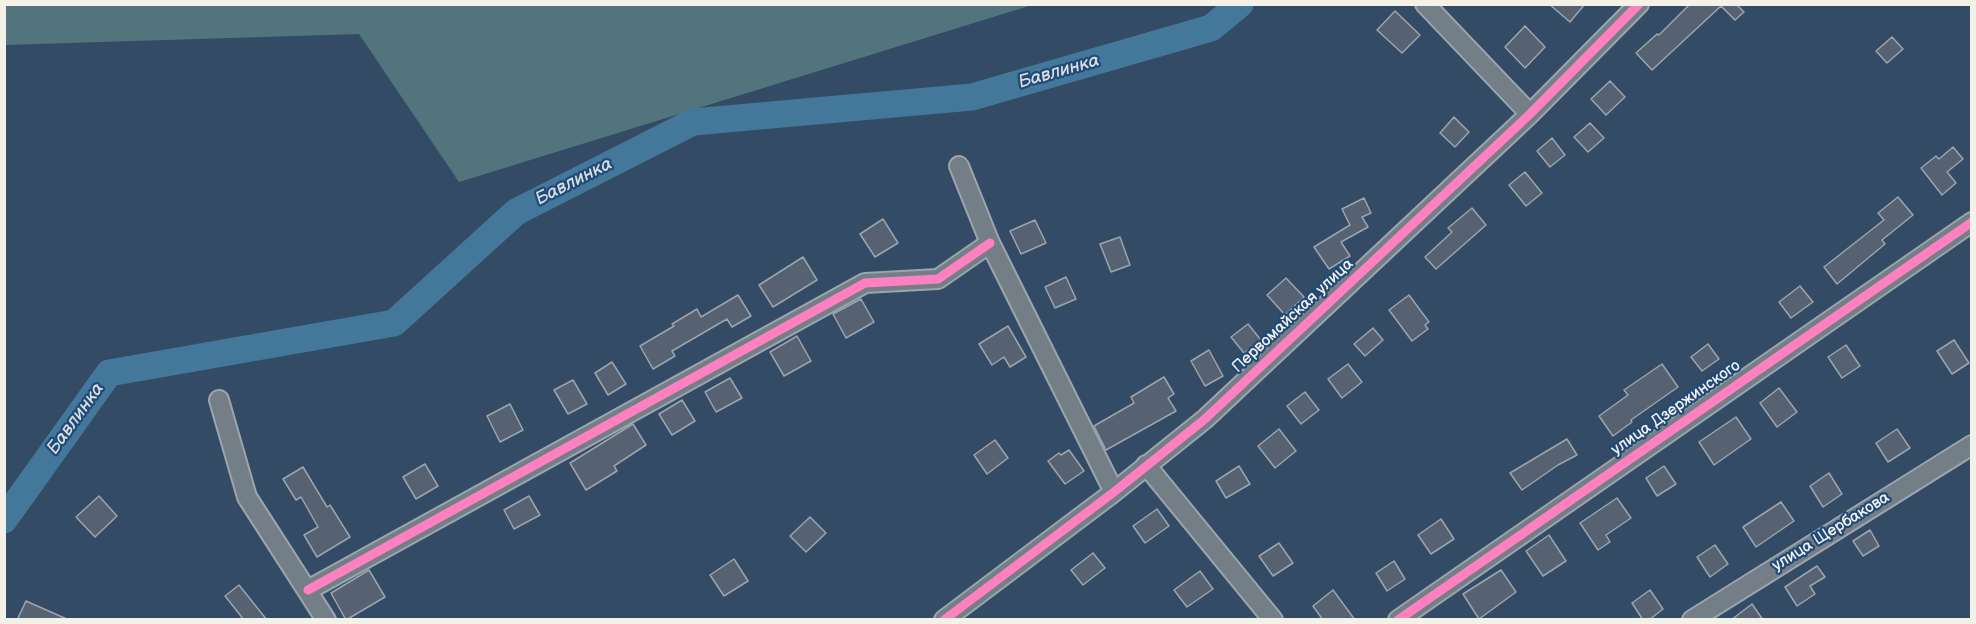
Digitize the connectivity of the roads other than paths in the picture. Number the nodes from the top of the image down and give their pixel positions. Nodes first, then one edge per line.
1 (1425, 4) edge
2 (1639, 4) edge
3 (1530, 114) junction
4 (959, 166) dead end
5 (1971, 222) edge
6 (990, 243) junction
7 (219, 400) dead end
8 (1971, 445) edge
9 (1146, 465) junction
10 (1114, 492) junction
11 (308, 590) junction
12 (326, 620) edge
13 (944, 620) edge
14 (1273, 620) edge
15 (1398, 620) edge
16 (1692, 620) edge

1 - 3 street
2 - 3 street, Первомайская улица
3 - 9 street, Первомайская улица
4 - 6 street
5 - 15 street, улица Дзержинского
6 - 10 street
6 - 11 street
7 - 11 street
8 - 16 street, улица Щербакова
9 - 10 street, Первомайская улица
9 - 14 street
10 - 13 street, Первомайская улица
11 - 12 street

